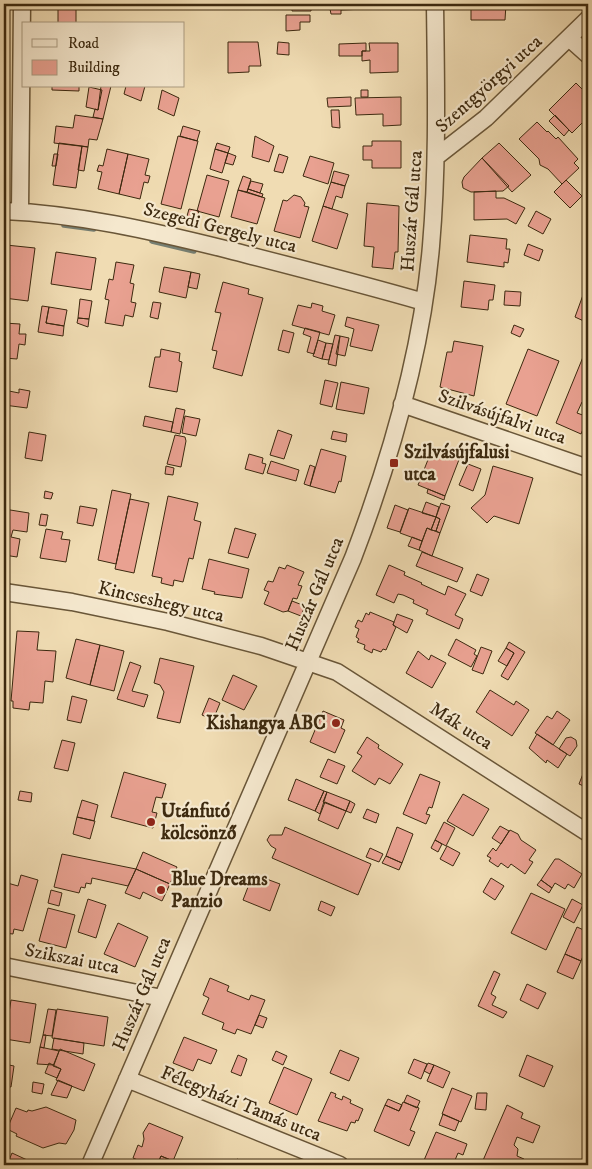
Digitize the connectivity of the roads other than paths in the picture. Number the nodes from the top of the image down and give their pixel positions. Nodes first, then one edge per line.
1 (22, 4) edge
2 (435, 4) edge
3 (588, 19) edge
4 (569, 38) junction
5 (588, 55) edge
6 (436, 157) junction
7 (12, 211) edge
8 (424, 302) junction
9 (402, 404) junction
10 (588, 468) edge
11 (4, 592) edge
12 (308, 661) junction
13 (588, 833) edge
14 (4, 966) edge
15 (162, 998) junction
16 (127, 1079) junction
17 (90, 1165) edge
18 (340, 1165) edge

1 - 7 street
2 - 6 street, Huszár Gál utca
3 - 4 street, Szentgyörgyi utca
4 - 5 street
4 - 6 street, Szentgyörgyi utca
6 - 8 street, Huszár Gál utca
7 - 8 street, Szegedi Gergely utca
8 - 9 street, Huszár Gál utca
9 - 10 street, Szilvásújfalvi utca
9 - 12 street, Huszár Gál utca
11 - 12 street, Kincseshegy utca
12 - 13 street, Mák utca
12 - 15 street, Huszár Gál utca
14 - 15 street, Szikszai utca
15 - 16 street, Huszár Gál utca
16 - 17 street, Huszár Gál utca
16 - 18 street, Félegyházi Tamás utca

